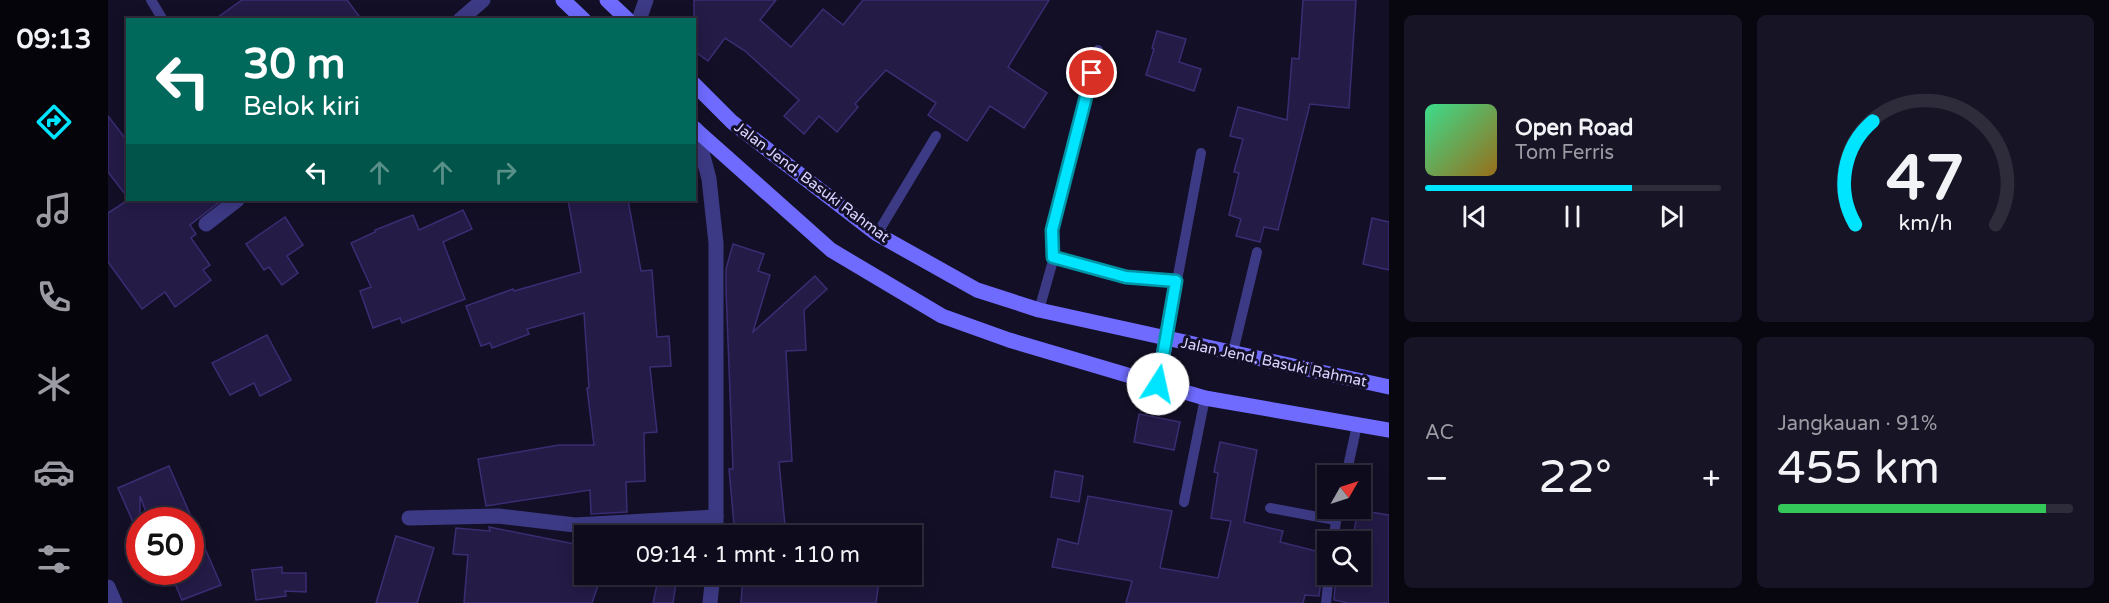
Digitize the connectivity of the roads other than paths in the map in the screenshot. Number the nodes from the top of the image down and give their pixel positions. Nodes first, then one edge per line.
1 (151, 0) edge
2 (483, 0) edge
3 (563, 0) edge
4 (607, 0) edge
5 (646, 0) edge
6 (162, 18) edge
7 (462, 18) edge
8 (582, 18) edge
9 (626, 18) edge
10 (640, 18) edge
11 (1098, 50) dead end
12 (696, 86) edge
13 (696, 129) edge
14 (696, 132) edge
15 (936, 136) dead end
16 (1201, 153) dead end
17 (236, 201) edge
18 (206, 224) dead end
19 (877, 234) junction
20 (1257, 252) dead end
21 (1053, 257) junction
22 (1176, 281) junction
23 (1039, 310) junction
24 (1166, 339) junction
25 (1233, 352) junction
26 (1158, 384) junction
27 (1389, 387) edge
28 (1205, 398) junction
29 (1357, 425) junction
30 (1389, 430) edge
31 (1348, 465) edge
32 (1184, 502) dead end
33 (1270, 508) dead end
34 (716, 517) junction
35 (409, 518) dead end
36 (1335, 520) joint
37 (716, 525) edge
38 (1334, 531) edge
39 (712, 585) edge
40 (1328, 585) edge
41 (108, 587) edge
42 (115, 603) edge
43 (710, 603) edge
44 (1326, 603) edge

1 - 6 lane
2 - 7 street
3 - 8 main road
4 - 9 main road
5 - 10 street
11 - 21 lane
12 - 19 main road, Jalan Jend. Basuki Rahmat
13 - 26 main road, Jalan Jend. Basuki Rahmat
14 - 34 street
15 - 19 lane
16 - 22 lane
17 - 18 street
19 - 23 main road, Jalan Jend. Basuki Rahmat
20 - 25 lane
21 - 22 lane
21 - 23 lane
22 - 24 lane
23 - 24 main road, Jalan Jend. Basuki Rahmat
24 - 25 main road, Jalan Jend. Basuki Rahmat
24 - 26 main road
25 - 27 main road, Jalan Jend. Basuki Rahmat
26 - 28 main road, Jalan Jend. Basuki Rahmat
28 - 29 main road, Jalan Jend. Basuki Rahmat
28 - 32 lane
29 - 30 main road, Jalan Jend. Basuki Rahmat
29 - 31 lane
33 - 36 lane
34 - 35 street
34 - 37 street
36 - 38 lane
39 - 43 street
40 - 44 lane
41 - 42 street

